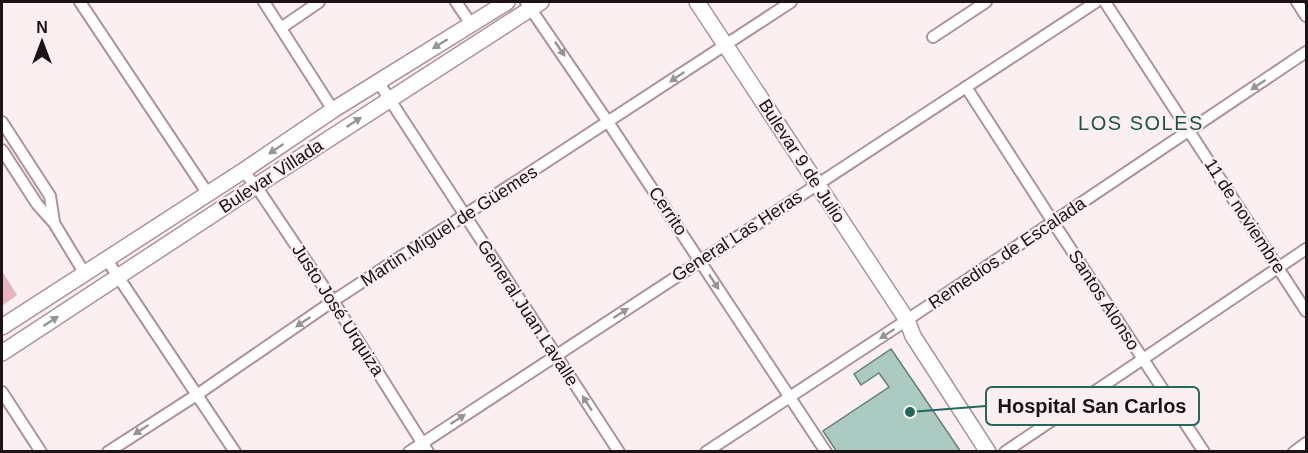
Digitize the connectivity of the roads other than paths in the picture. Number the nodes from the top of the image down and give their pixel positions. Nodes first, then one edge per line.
1 (80, 2) edge
2 (264, 2) edge
3 (320, 2) edge
4 (456, 2) edge
5 (507, 2) edge
6 (697, 2) edge
7 (791, 2) edge
8 (986, 2) edge
9 (1096, 2) edge
10 (1105, 2) edge
11 (1297, 2) edge
12 (533, 4) edge
13 (1306, 16) edge
14 (471, 24) junction
15 (280, 28) junction
16 (933, 37) dead end
17 (725, 44) junction
18 (1306, 52) edge
19 (379, 83) junction
20 (966, 87) junction
21 (390, 99) junction
22 (333, 110) junction
23 (2, 122) edge
24 (608, 122) junction
25 (1189, 130) junction
26 (2, 150) edge
27 (243, 171) junction
28 (818, 184) junction
29 (256, 186) junction
30 (208, 194) junction
31 (465, 217) junction
32 (1053, 222) junction
33 (54, 223) junction
34 (1306, 249) edge
35 (107, 260) junction
36 (700, 260) junction
37 (1278, 268) junction
38 (85, 274) junction
39 (118, 277) junction
40 (333, 301) junction
41 (1306, 311) edge
42 (907, 320) junction
43 (2, 327) edge
44 (2, 353) edge
45 (556, 355) junction
46 (1143, 358) junction
47 (2, 392) edge
48 (198, 394) junction
49 (790, 397) junction
50 (425, 447) edge
51 (41, 452) edge
52 (108, 452) edge
53 (235, 452) edge
54 (409, 452) edge
55 (619, 452) edge
56 (706, 452) edge
57 (826, 452) edge
58 (988, 452) edge
59 (1000, 452) edge
60 (1005, 452) edge
61 (1204, 452) edge

1 - 30 street
2 - 15 street
3 - 15 street
4 - 14 street
5 - 14 main road, Bulevar Villada
6 - 17 main road, Bulevar 9 de Julio
7 - 17 street, Martin Miguel de Güemes
8 - 16 street
9 - 20 street, General Las Heras
10 - 25 street, 11 de noviembre
11 - 13 street
12 - 21 main road, Bulevar Villada
12 -> 24 street, Cerrito
14 -> 19 main road, Bulevar Villada
15 - 22 street
17 -> 24 street, Martin Miguel de Güemes
17 - 28 main road, Bulevar 9 de Julio
18 -> 25 street, Remedios de Escalada
19 - 21 street, General Juan Lavalle
19 - 22 main road, Bulevar Villada
20 - 28 street, General Las Heras
20 - 32 street, Santos Alonso
29 -> 21 main road, Bulevar Villada
21 - 31 street, General Juan Lavalle
22 -> 27 main road, Bulevar Villada
23 - 33 street
24 - 31 street, Martin Miguel de Güemes
24 - 36 street, Cerrito
25 - 32 street, Remedios de Escalada
25 - 37 street, 11 de noviembre
26 - 33 street
27 - 29 street, Justo José Urquiza
27 - 30 main road, Bulevar Villada
28 - 36 street, General Las Heras
28 - 42 main road, Bulevar 9 de Julio
29 - 39 main road, Bulevar Villada
29 - 40 street, Justo José Urquiza
30 - 35 main road, Bulevar Villada
31 - 40 street, Martin Miguel de Güemes
31 - 45 street, General Juan Lavalle
32 - 42 street, Remedios de Escalada
32 - 46 street, Santos Alonso
33 - 38 street
34 - 37 street
35 - 38 main road, Bulevar Villada
35 - 39 street
45 -> 36 street, General Las Heras
36 -> 49 street, Cerrito
37 - 41 street, 11 de noviembre
37 - 46 street
38 - 43 main road, Bulevar Villada
44 -> 39 main road, Bulevar Villada
39 - 48 street
40 -> 48 street, Martin Miguel de Güemes
40 - 50 street, Justo José Urquiza
42 -> 49 street, Remedios de Escalada
42 - 58 main road, Bulevar 9 de Julio
42 - 59 main road, Bulevar 9 de Julio
50 -> 45 street, General Las Heras
55 -> 45 street, General Juan Lavalle
46 - 60 street
46 - 61 street, Santos Alonso
47 - 51 street
48 -> 52 street, Martin Miguel de Güemes
48 - 53 street
49 - 56 street, Remedios de Escalada
49 - 57 street, Cerrito
50 - 54 street, General Las Heras

